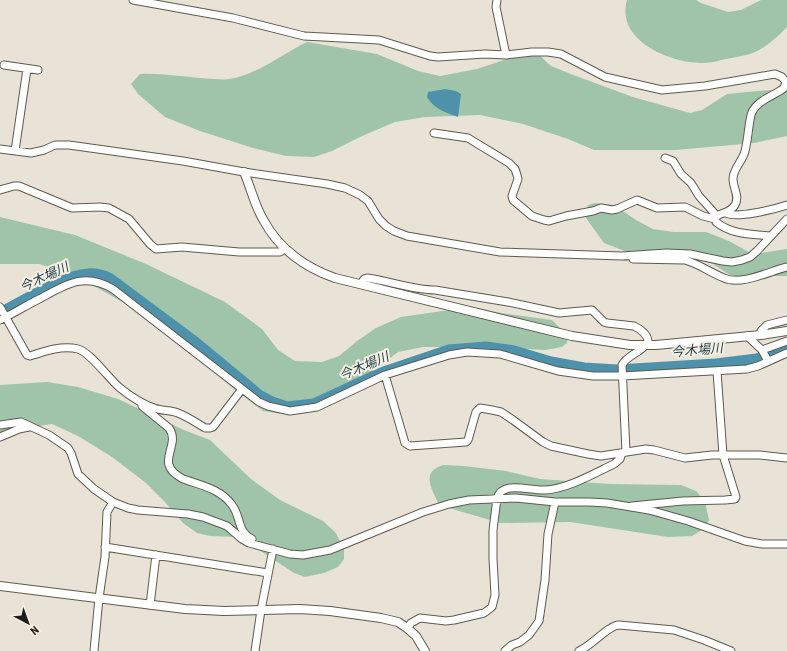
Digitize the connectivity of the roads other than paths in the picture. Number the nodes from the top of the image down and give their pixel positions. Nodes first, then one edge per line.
1 (133, 0) edge
2 (498, 0) edge
3 (506, 55) junction
4 (4, 65) dead end
5 (27, 68) junction
6 (38, 70) dead end
7 (434, 133) dead end
8 (0, 149) edge
9 (16, 151) junction
10 (664, 158) dead end
11 (244, 172) junction
12 (0, 190) edge
13 (787, 205) edge
14 (726, 213) junction
15 (716, 217) junction
16 (787, 219) edge
17 (771, 236) junction
18 (285, 248) junction
19 (622, 256) junction
20 (786, 269) edge
21 (361, 284) junction
22 (2, 314) edge
23 (787, 320) edge
24 (787, 331) edge
25 (761, 335) junction
26 (748, 336) junction
27 (787, 341) edge
28 (646, 345) junction
29 (787, 353) edge
30 (765, 355) junction
31 (716, 371) junction
32 (622, 372) junction
33 (385, 375) junction
34 (242, 389) junction
35 (138, 400) junction
36 (0, 425) edge
37 (29, 427) junction
38 (0, 437) edge
39 (624, 452) junction
40 (723, 456) junction
41 (787, 458) edge
42 (497, 498) junction
43 (113, 502) junction
44 (555, 502) junction
45 (631, 508) junction
46 (787, 544) edge
47 (257, 545) junction
48 (106, 547) junction
49 (272, 549) junction
50 (156, 556) junction
51 (268, 573) junction
52 (0, 586) edge
53 (99, 598) junction
54 (150, 605) junction
55 (261, 610) junction
56 (407, 628) junction
57 (94, 651) edge
58 (255, 651) edge
59 (425, 651) edge
60 (505, 651) edge
61 (579, 651) edge
62 (731, 651) edge

1 - 3 street
2 - 3 street
3 - 14 street
4 - 5 street
5 - 6 street
5 - 9 street
7 - 15 street
8 - 9 street
9 - 11 street
10 - 15 street
11 - 18 street
11 - 19 street
12 - 18 street
13 - 14 street
14 - 15 street
15 - 17 street
16 - 17 street
17 - 19 street
18 - 21 street
19 - 20 street
21 - 28 street
21 - 28 street
22 - 34 street
22 - 35 street
23 - 25 street
24 - 25 street
25 - 26 street
26 - 28 street
26 - 30 street
27 - 30 street
28 - 32 street
29 - 30 street
30 - 31 street
31 - 32 street
31 - 40 street
32 - 33 street
32 - 39 street
33 - 34 street
33 - 39 street
34 - 35 street
35 - 47 street
36 - 37 street
37 - 38 street
37 - 43 street
39 - 40 street
39 - 42 street
40 - 41 street
40 - 45 street
42 - 44 street
42 - 49 street
42 - 56 street
43 - 47 street
43 - 48 street
44 - 45 street
44 - 60 street
45 - 46 street
47 - 49 street
48 - 50 street
48 - 53 street
49 - 51 street
50 - 51 street
50 - 54 street
51 - 55 street
52 - 53 street
53 - 54 street
53 - 57 street
54 - 55 street
55 - 56 street
55 - 58 street
56 - 59 street
61 - 62 street

